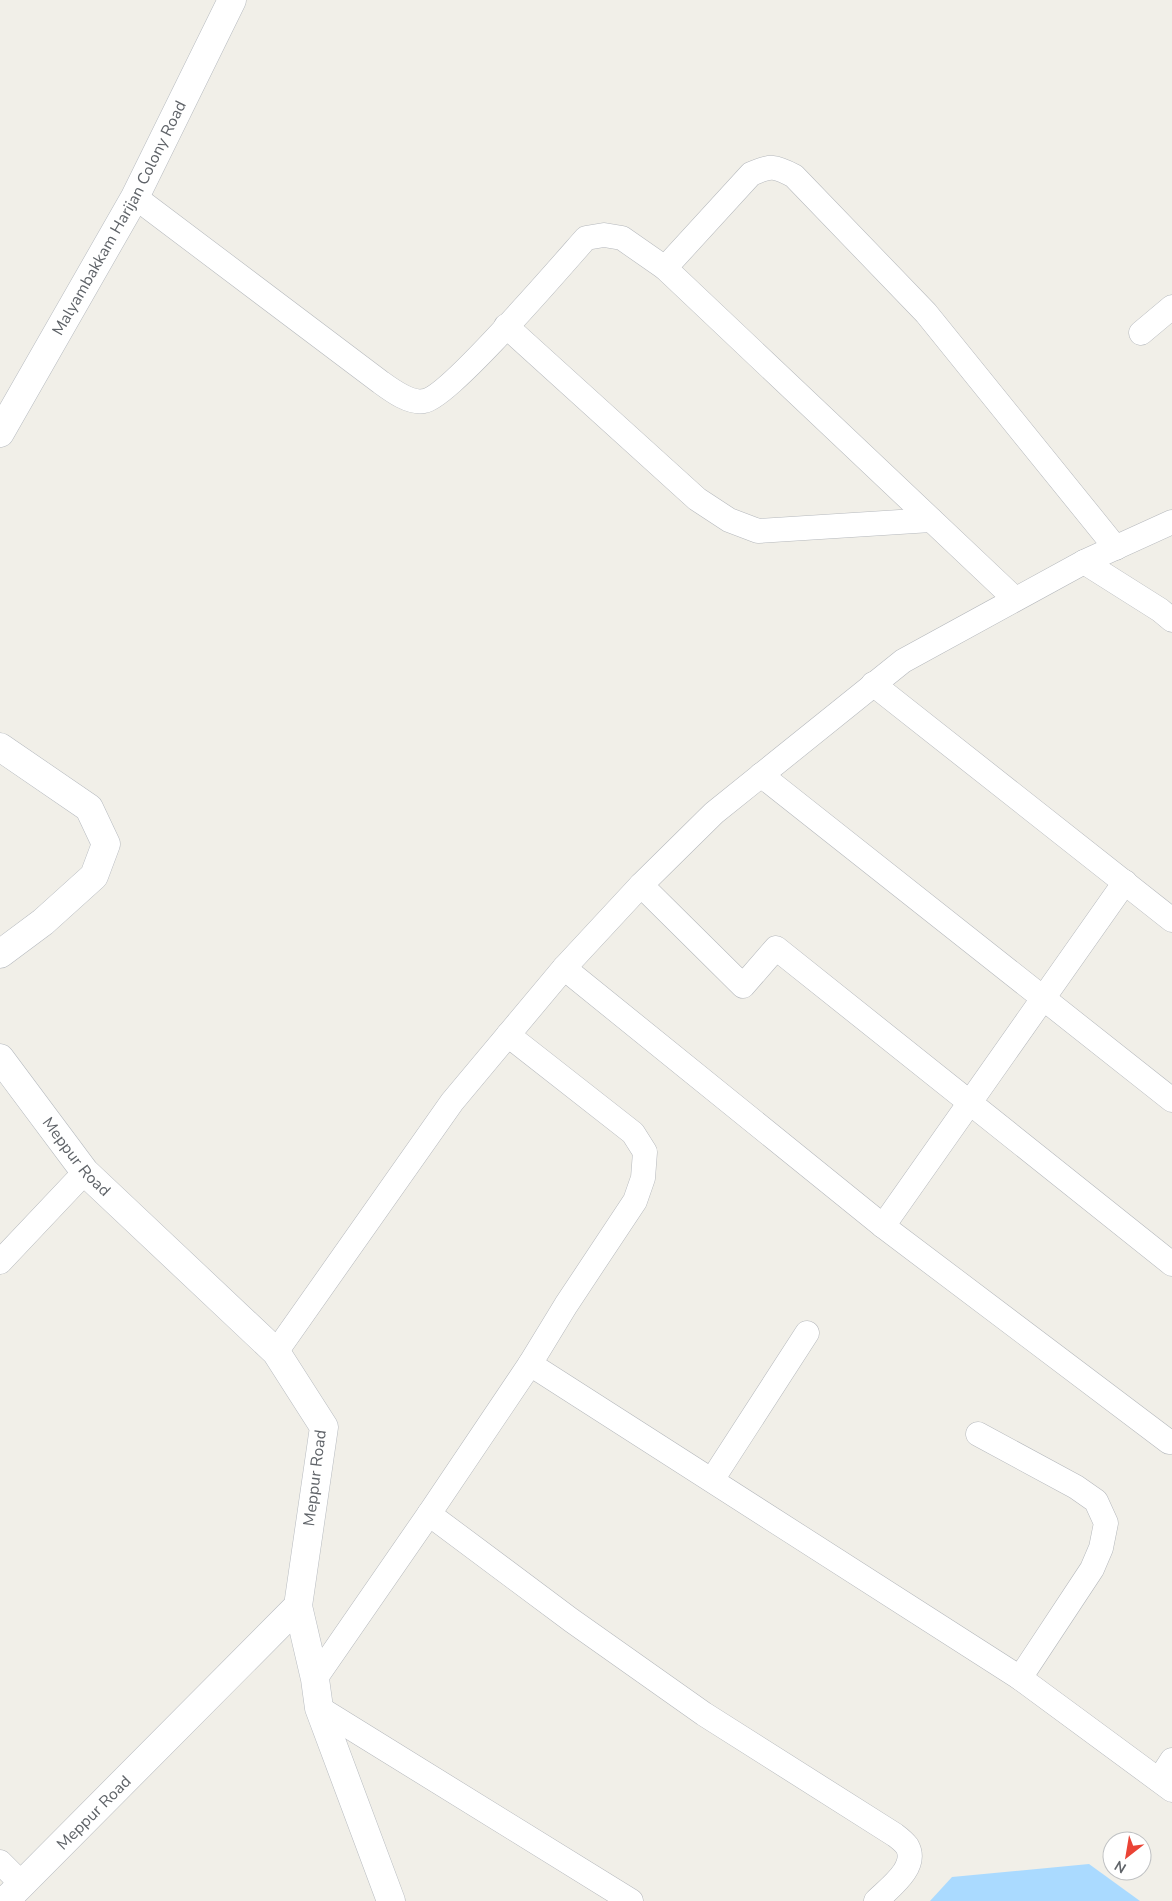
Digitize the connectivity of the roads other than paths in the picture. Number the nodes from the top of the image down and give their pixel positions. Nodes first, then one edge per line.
1 (232, 0) edge
2 (135, 197) junction
3 (664, 268) junction
4 (1172, 307) edge
5 (506, 326) junction
6 (1141, 333) dead end
7 (0, 433) edge
8 (931, 520) junction
9 (1172, 522) edge
10 (1116, 548) junction
11 (1084, 562) junction
12 (1015, 600) junction
13 (1172, 620) edge
14 (873, 684) junction
15 (0, 747) edge
16 (761, 775) junction
17 (1125, 882) junction
18 (641, 885) junction
19 (1172, 920) edge
20 (0, 954) edge
21 (564, 968) junction
22 (1043, 998) junction
23 (508, 1034) junction
24 (0, 1058) edge
25 (1172, 1100) edge
26 (970, 1102) junction
27 (85, 1172) junction
28 (883, 1226) junction
29 (0, 1262) edge
30 (1172, 1264) edge
31 (806, 1333) dead end
32 (276, 1352) junction
33 (530, 1364) junction
34 (978, 1434) dead end
35 (1169, 1442) dead end
36 (712, 1480) junction
37 (429, 1514) junction
38 (298, 1606) junction
39 (1020, 1678) junction
40 (314, 1679) junction
41 (319, 1708) junction
42 (1172, 1760) edge
43 (1166, 1785) edge
44 (0, 1862) edge
45 (14, 1893) edge
46 (391, 1901) edge
47 (631, 1901) edge
48 (876, 1901) edge

1 - 2 street, Malyambakkam Harijan Colony Road
2 - 5 street
2 - 7 street, Malyambakkam Harijan Colony Road
3 - 5 street
3 - 8 street
3 - 10 street
4 - 6 street
5 - 8 street
8 - 12 street
9 - 10 street
10 - 11 street
11 - 12 street
11 - 13 street
12 - 14 street
14 - 16 street
14 - 17 street
15 - 20 street
16 - 18 street
16 - 22 street
17 - 19 street
17 - 22 street
18 - 21 street
18 - 26 street
21 - 23 street
21 - 28 street
22 - 25 street
22 - 26 street
23 - 32 street
23 - 33 street
24 - 27 street, Meppur Road
26 - 28 street
26 - 30 street
27 - 29 street
27 - 32 street, Meppur Road
28 - 35 street
31 - 36 street
32 - 38 street, Meppur Road
33 - 36 street
33 - 37 street
34 - 39 street
36 - 39 street
37 - 40 street
37 - 48 street
38 - 40 street
38 - 45 street, Meppur Road
39 - 43 street
40 - 41 street
41 - 46 street
41 - 47 street
42 - 43 street
44 - 45 street

